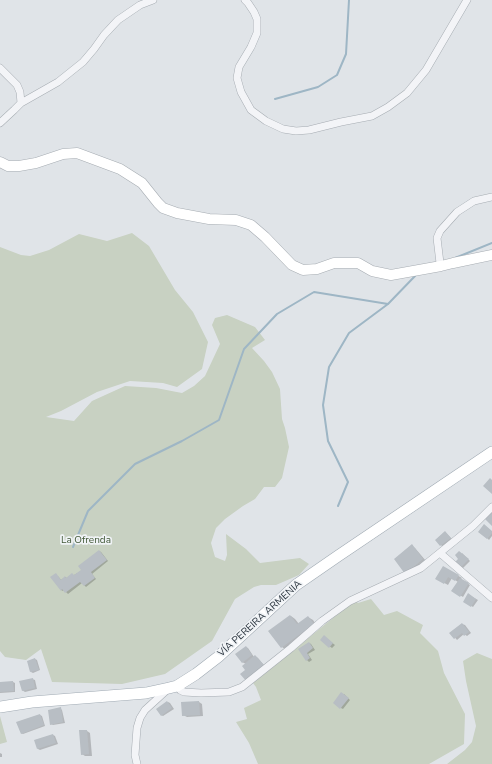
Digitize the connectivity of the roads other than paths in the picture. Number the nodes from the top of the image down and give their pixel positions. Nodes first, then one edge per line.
1 (153, 0) edge
2 (245, 0) edge
3 (467, 0) edge
4 (0, 68) edge
5 (21, 103) junction
6 (0, 123) edge
7 (0, 162) edge
8 (492, 197) edge
9 (492, 255) edge
10 (442, 266) junction
11 (492, 452) edge
12 (492, 507) edge
13 (440, 553) junction
14 (492, 598) edge
15 (173, 687) junction
16 (0, 707) edge
17 (137, 764) edge

1 - 5 street
2 - 3 street
4 - 5 street
5 - 6 street
7 - 10 street
8 - 10 street
9 - 10 street
11 - 15 main road, VÍA PEREIRA ARMENIA
12 - 13 street
13 - 14 street
13 - 15 street
15 - 16 main road, VÍA PEREIRA ARMENIA
15 - 17 street

